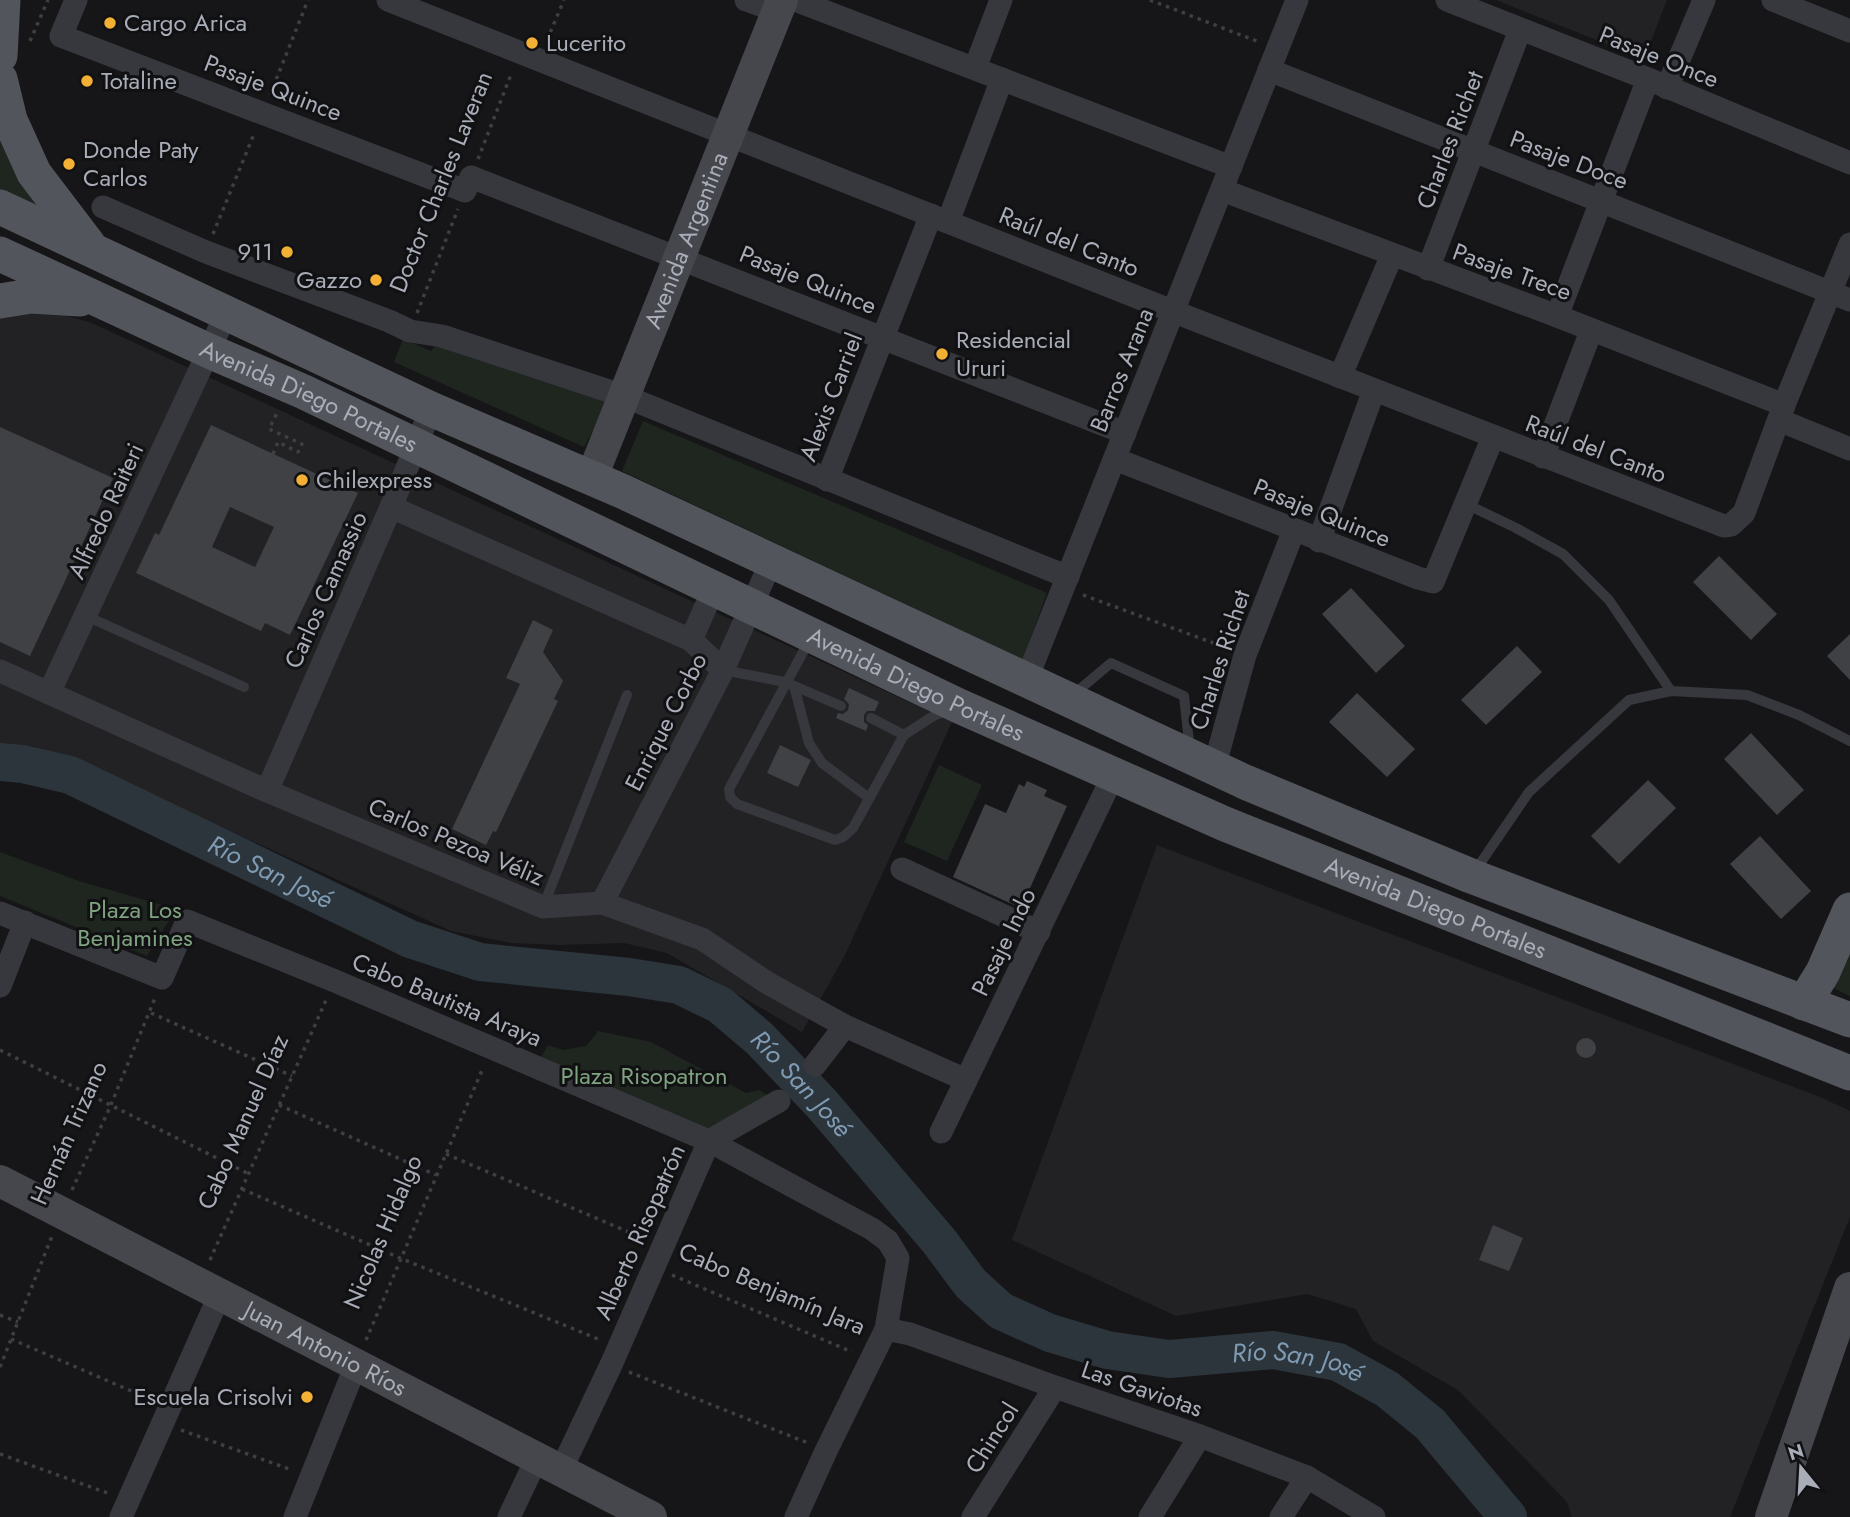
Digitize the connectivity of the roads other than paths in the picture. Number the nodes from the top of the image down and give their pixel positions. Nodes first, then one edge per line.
1 (76, 0) edge
2 (388, 0) edge
3 (746, 0) edge
4 (1001, 0) edge
5 (1297, 0) edge
6 (1447, 0) edge
7 (1704, 0) edge
8 (1773, 0) edge
9 (3, 3) edge
10 (785, 4) edge
11 (1520, 30) junction
12 (1850, 31) edge
13 (0, 56) edge
14 (1273, 60) junction
15 (975, 68) junction
16 (0, 79) edge
17 (1002, 79) junction
18 (1658, 84) junction
19 (728, 135) junction
20 (1474, 151) junction
21 (1850, 163) edge
22 (1231, 167) junction
23 (1222, 190) junction
24 (1601, 201) junction
25 (0, 207) edge
26 (103, 207) dead end
27 (939, 218) junction
28 (1850, 244) edge
29 (92, 250) junction
30 (0, 254) edge
31 (1392, 255) junction
32 (679, 257) junction
33 (1428, 269) junction
34 (1840, 296) edge
35 (98, 299) junction
36 (0, 301) edge
37 (1174, 311) junction
38 (227, 312) junction
39 (1557, 316) junction
40 (1591, 331) junction
41 (882, 338) junction
42 (209, 351) junction
43 (1340, 377) junction
44 (1374, 390) junction
45 (624, 396) junction
46 (430, 409) junction
47 (1781, 413) junction
48 (1125, 433) junction
49 (1493, 437) junction
50 (415, 444) junction
51 (1850, 449) edge
52 (1543, 457) junction
53 (1115, 459) junction
54 (591, 479) junction
55 (827, 480) junction
56 (1466, 504) junction
57 (391, 507) junction
58 (1294, 530) junction
59 (1319, 541) junction
60 (771, 562) junction
61 (1065, 582) junction
62 (714, 588) junction
63 (859, 603) junction
64 (752, 606) junction
65 (86, 616) junction
66 (812, 635) junction
67 (691, 640) junction
68 (723, 670) junction
69 (0, 671) edge
70 (1026, 681) junction
71 (790, 684) junction
72 (244, 687) dead end
73 (1671, 691) junction
74 (49, 693) junction
75 (627, 695) dead end
76 (1067, 700) junction
77 (841, 706) dead end
78 (959, 706) junction
79 (871, 718) dead end
80 (904, 735) junction
81 (1850, 741) edge
82 (1202, 762) junction
83 (1114, 774) junction
84 (1245, 782) junction
85 (267, 791) junction
86 (869, 798) junction
87 (1225, 824) junction
88 (902, 869) dead end
89 (1471, 876) junction
90 (602, 903) junction
91 (543, 907) junction
92 (1850, 910) edge
93 (0, 913) edge
94 (25, 922) junction
95 (1039, 932) junction
96 (0, 986) edge
97 (1804, 1003) junction
98 (1850, 1020) edge
99 (845, 1026) junction
100 (816, 1065) dead end
101 (1850, 1073) edge
102 (966, 1080) junction
103 (779, 1101) dead end
104 (941, 1132) dead end
105 (709, 1141) junction
106 (0, 1181) edge
107 (1850, 1288) edge
108 (209, 1289) junction
109 (886, 1329) junction
110 (356, 1365) junction
111 (1055, 1387) junction
112 (1200, 1436) junction
113 (549, 1464) junction
114 (1307, 1477) junction
115 (124, 1509) edge
116 (295, 1517) edge
117 (509, 1517) edge
118 (651, 1517) edge
119 (796, 1517) edge
120 (974, 1517) edge
121 (1150, 1517) edge
122 (1281, 1517) edge
123 (1374, 1517) edge
124 (1771, 1517) edge

1 - 32 street, Pasaje Quince
2 - 19 street, Raúl del Canto
3 - 10 street
4 - 15 street
5 - 14 street, Barros Arana
6 - 11 street, Pasaje Once
7 - 18 street
8 - 12 street
9 - 13 main road
10 - 15 street
10 - 19 main road, Avenida Argentina
11 - 18 street, Pasaje Once
11 - 20 street, Charles Richet
14 - 20 street, Pasaje Doce
14 - 22 street, Barros Arana
15 - 17 street
16 - 29 main road
17 - 22 street
17 - 27 street, Alexis Carriel
18 - 21 street, Pasaje Once
18 - 24 street
19 - 27 street, Raúl del Canto
19 - 32 main road, Avenida Argentina
20 - 24 street, Pasaje Doce
20 - 33 street, Charles Richet
22 - 23 street, Barros Arana
23 - 31 street, Pasaje Trece
23 - 37 street, Barros Arana
24 - 34 street, Pasaje Doce
24 - 39 street
25 - 29 main road, Avenida Diego Portales
26 - 45 street
27 - 37 street, Raúl del Canto
27 - 41 street, Alexis Carriel
28 - 34 street
29 - 38 main road, Avenida Diego Portales
30 - 35 main road, Avenida Diego Portales
31 - 33 street, Pasaje Trece
31 - 43 street
32 - 41 street, Pasaje Quince
32 - 45 main road, Avenida Argentina
33 - 39 street, Pasaje Trece
34 - 47 street
35 - 36 main road
35 - 42 main road, Avenida Diego Portales
37 - 43 street, Raúl del Canto
37 - 48 street, Barros Arana
38 - 42 street, Alfredo Raiteri
38 - 46 main road, Avenida Diego Portales
39 - 40 street, Pasaje Trece
40 - 47 street, Pasaje Trece
40 - 52 street
41 - 48 street, Pasaje Quince
41 - 55 street, Alexis Carriel
42 - 50 main road, Avenida Diego Portales
42 - 65 street, Alfredo Raiteri
43 - 44 street, Raúl del Canto
44 - 49 street, Raúl del Canto
44 - 59 street
45 - 54 main road, Avenida Argentina
45 - 55 street
46 - 50 street, Carlos Camassio
46 - 54 main road, Avenida Diego Portales
47 - 51 street, Pasaje Trece
47 - 52 street, Raúl del Canto
48 - 53 street, Barros Arana
49 - 52 street, Raúl del Canto
49 - 56 street
50 - 57 street, Carlos Camassio
50 - 62 main road, Avenida Diego Portales
53 - 58 street, Pasaje Quince
53 - 61 street, Barros Arana
54 - 60 main road, Avenida Diego Portales
55 - 61 street
56 - 59 street, Pasaje Quince
56 - 73 lane
57 - 67 street
57 - 85 street, Carlos Camassio
58 - 59 street, Pasaje Quince
58 - 82 street, Charles Richet
60 - 63 main road, Avenida Diego Portales
60 - 64 street, Enrique Corbo
61 - 70 street, Barros Arana
62 - 64 main road, Avenida Diego Portales
62 - 67 street
63 - 66 main road
63 - 70 main road, Avenida Diego Portales
64 - 66 main road, Avenida Diego Portales
64 - 68 street, Enrique Corbo
65 - 72 lane
65 - 74 street, Alfredo Raiteri
66 - 71 lane
66 - 78 main road, Avenida Diego Portales
67 - 68 street
68 - 71 lane
68 - 90 street, Enrique Corbo
69 - 74 street, Carlos Pezoa Véliz
70 - 76 main road, Avenida Diego Portales
71 - 77 lane
71 - 86 lane
71 - 86 lane
73 - 81 lane
73 - 89 lane
74 - 85 street, Carlos Pezoa Véliz
75 - 91 lane
76 - 82 main road, Avenida Diego Portales
76 - 82 lane
78 - 80 lane
78 - 83 main road, Avenida Diego Portales
79 - 80 lane
80 - 86 lane
82 - 84 main road, Avenida Diego Portales
83 - 87 main road, Avenida Diego Portales
83 - 95 street, Pasaje Indo
84 - 87 main road
84 - 89 main road, Avenida Diego Portales
85 - 91 street, Carlos Pezoa Véliz
87 - 101 main road, Avenida Diego Portales
88 - 95 street
89 - 97 main road, Avenida Diego Portales
90 - 91 street, Carlos Pezoa Véliz
90 - 99 street, Carlos Pezoa Véliz
92 - 97 main road
93 - 94 street
94 - 96 street
94 - 105 street, Cabo Bautista Araya
95 - 102 street, Pasaje Indo
97 - 98 main road, Avenida Diego Portales
99 - 100 street
99 - 102 street, Carlos Pezoa Véliz
102 - 104 street, Pasaje Indo
103 - 105 street, Alberto Risopatrón
105 - 109 street, Cabo Bautista Araya
105 - 113 street, Alberto Risopatrón
106 - 108 main road, Juan Antonio Ríos
107 - 124 main road
108 - 110 main road, Juan Antonio Ríos
108 - 115 street
109 - 111 street, Las Gaviotas
109 - 119 street
110 - 113 main road, Juan Antonio Ríos
110 - 116 street
111 - 112 street, Las Gaviotas
111 - 120 street, Chincol
112 - 114 street, Las Gaviotas
112 - 121 street
113 - 117 street, Alberto Risopatrón
113 - 118 main road, Juan Antonio Ríos
114 - 122 street
114 - 123 street, Las Gaviotas

